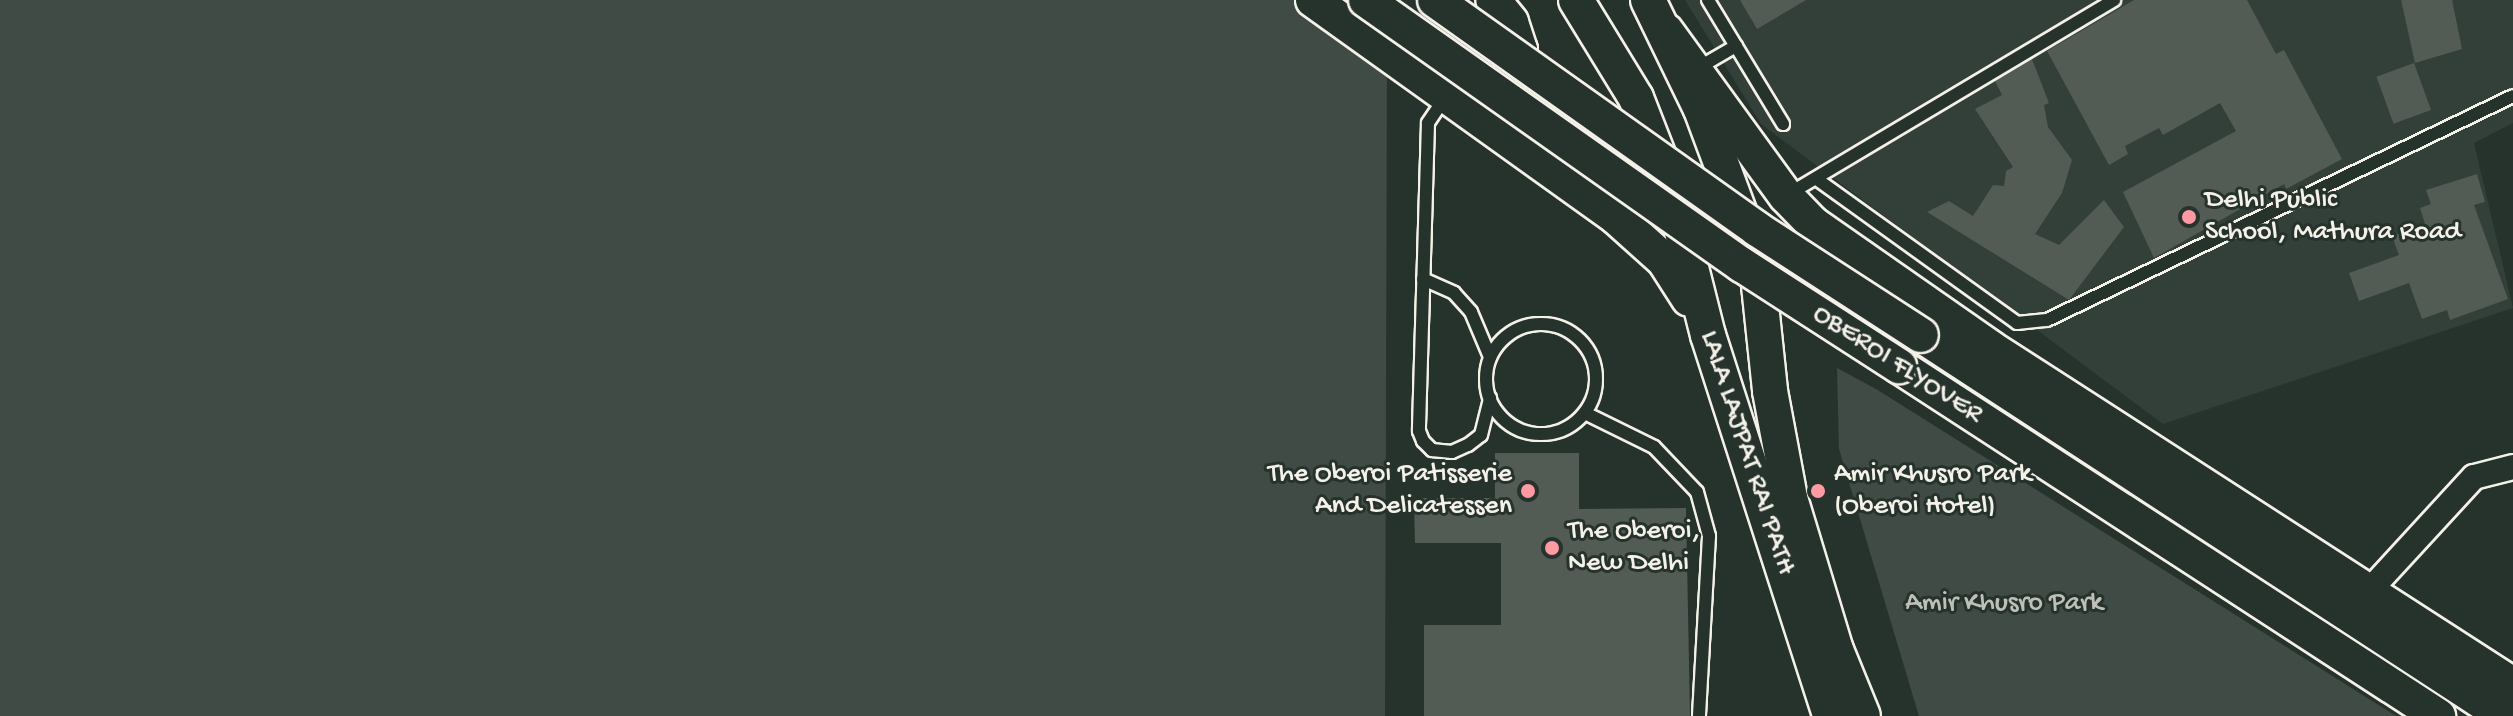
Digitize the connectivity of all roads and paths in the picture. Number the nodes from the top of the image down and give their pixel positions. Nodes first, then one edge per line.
1 (1313, 0) edge
2 (1366, 0) edge
3 (1435, 0) edge
4 (1493, 0) edge
5 (1576, 0) edge
6 (1648, 0) edge
7 (1708, 0) edge
8 (2114, 0) edge
9 (1666, 31) junction
10 (1736, 46) junction
11 (1696, 70) junction
12 (1447, 94) junction
13 (2513, 96) edge
14 (1783, 124) dead end
15 (1818, 180) junction
16 (1786, 196) junction
17 (1423, 279) junction
18 (1708, 335) junction
19 (1490, 357) junction
20 (1490, 398) junction
21 (1585, 413) junction
22 (2513, 467) edge
23 (2369, 591) junction
24 (2513, 685) edge
25 (1699, 716) edge
26 (1830, 716) edge
27 (1863, 716) edge
28 (2438, 716) edge
29 (2504, 716) edge

1 - 12 main road
2 - 28 main road, OBEROI FLYOVER, bridge
3 - 29 main road, OBEROI FLYOVER, bridge
4 - 12 main road
5 - 18 main road, LALA LAJPAT RAI PATH
6 - 9 main road
7 - 10 lane
8 - 15 lane
9 - 11 main road
9 - 27 main road, LALA LAJPAT RAI PATH
10 - 11 lane
10 - 14 lane
11 - 16 main road
12 - 17 lane
12 - 18 main road
13 - 15 lane
15 - 16 lane
16 - 23 main road
17 - 19 lane
17 - 20 lane
18 - 26 main road, LALA LAJPAT RAI PATH
19 - 20 lane
19 - 21 lane
20 - 21 lane
21 - 25 lane
22 - 23 street
23 - 24 main road

